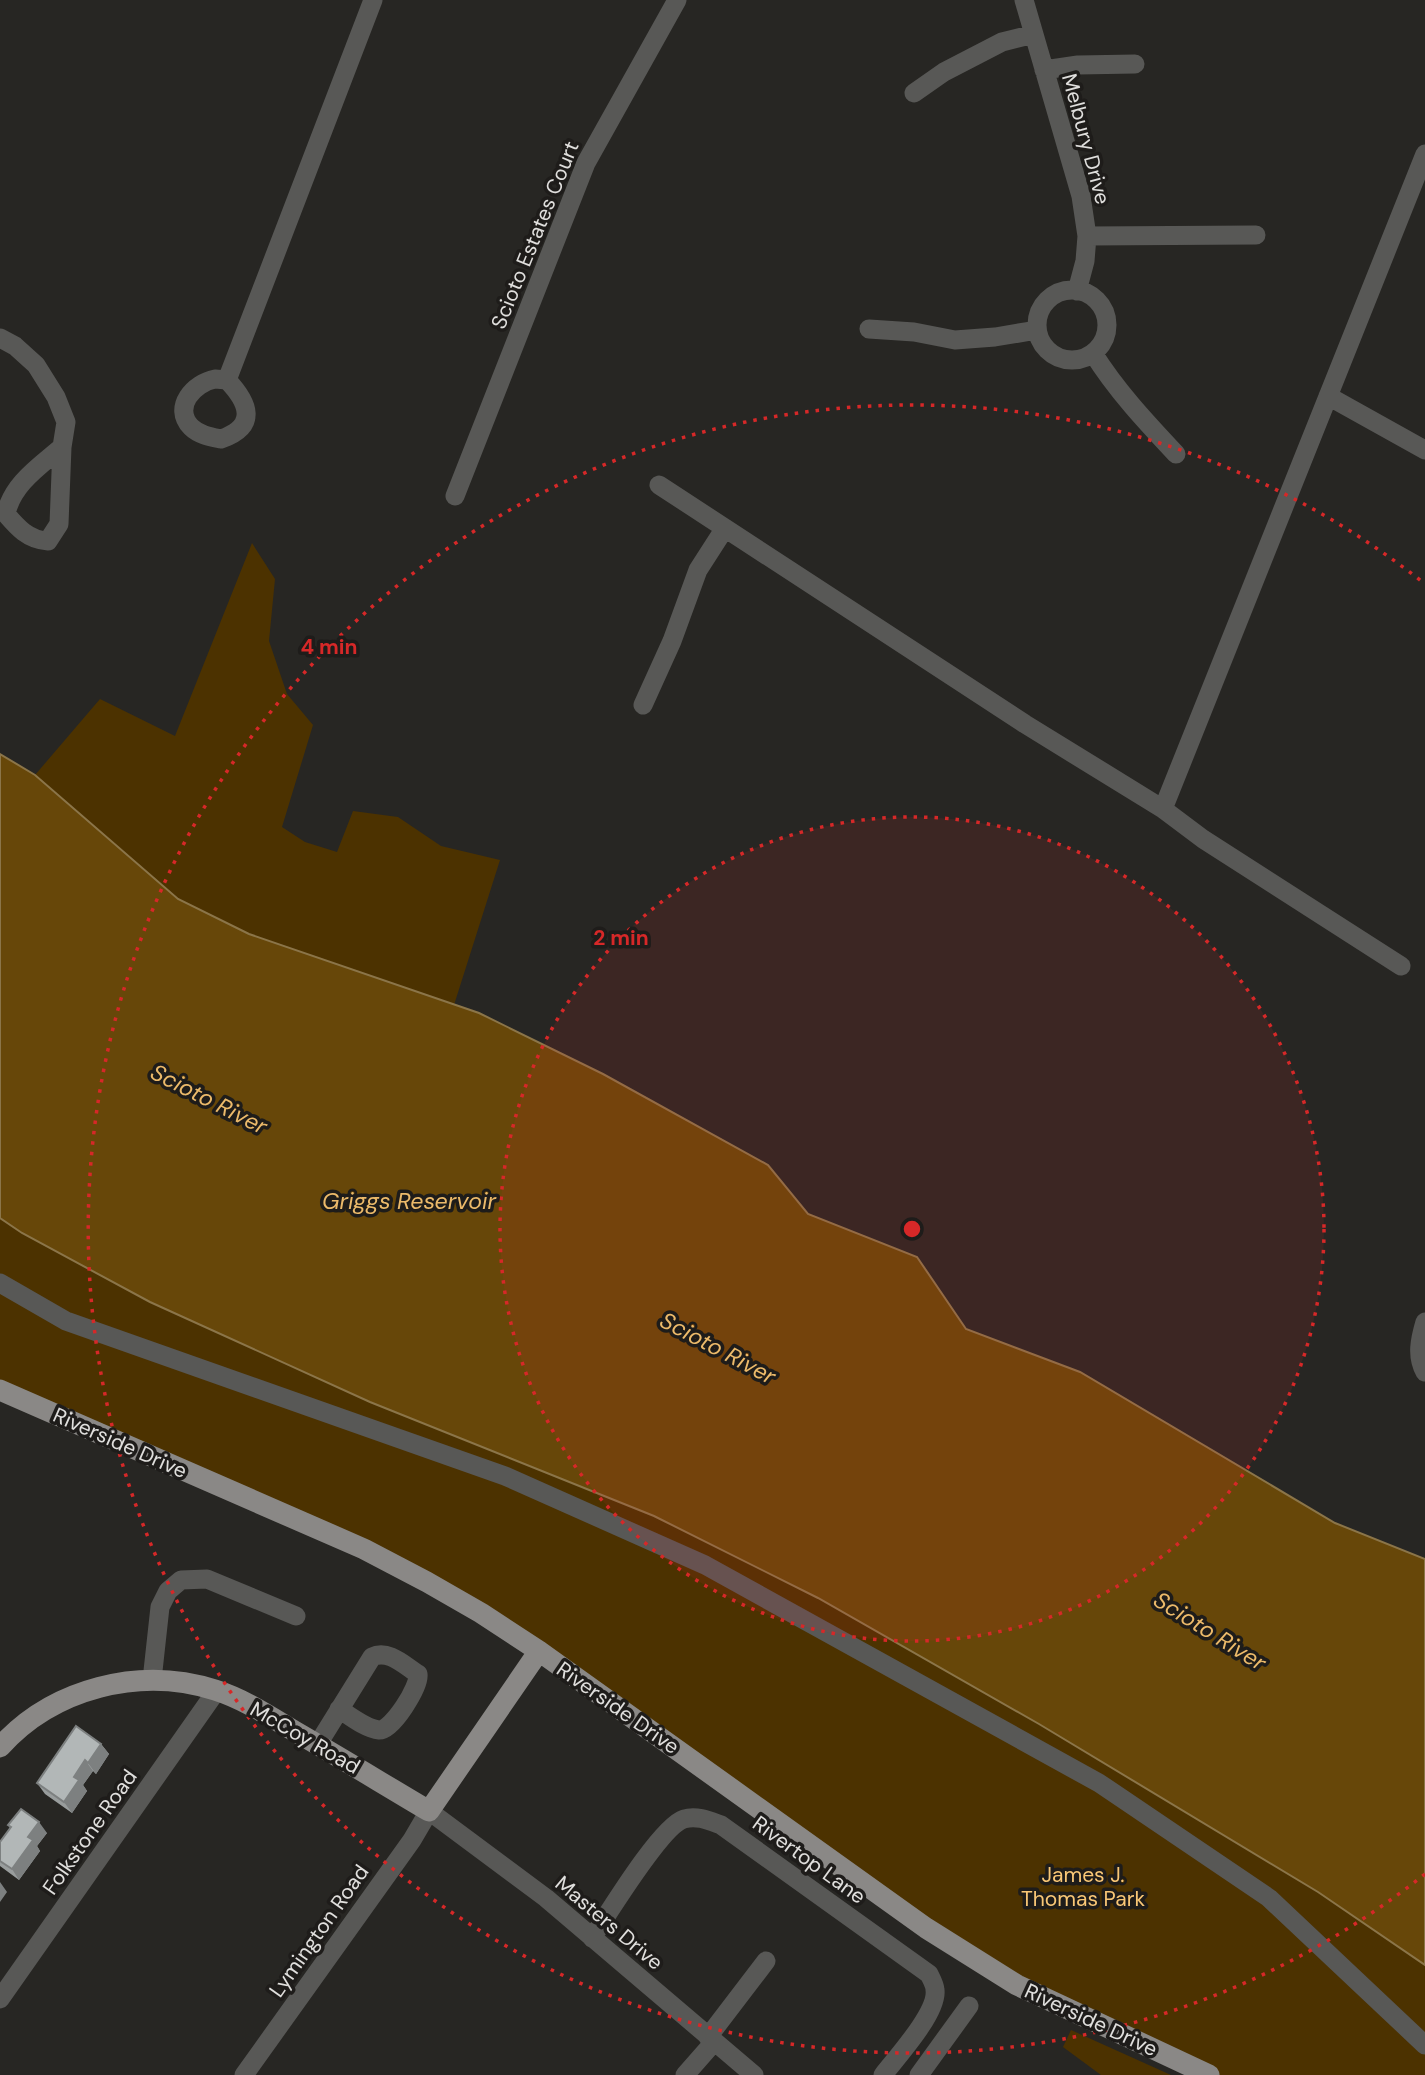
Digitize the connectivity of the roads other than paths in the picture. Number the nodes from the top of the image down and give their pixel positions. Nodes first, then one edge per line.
1 (373, 0) edge
2 (677, 0) edge
3 (1024, 0) edge
4 (1034, 34) junction
5 (1135, 64) dead end
6 (1044, 70) junction
7 (914, 93) dead end
8 (1425, 155) edge
9 (1256, 235) dead end
10 (1087, 236) junction
11 (1077, 290) junction
12 (869, 329) dead end
13 (1037, 330) junction
14 (0, 338) edge
15 (1093, 353) junction
16 (227, 380) dead end
17 (1328, 396) junction
18 (62, 447) dead end
19 (1425, 450) edge
20 (1176, 454) dead end
21 (659, 485) dead end
22 (454, 496) dead end
23 (725, 528) junction
24 (643, 705) dead end
25 (1163, 809) junction
26 (1401, 966) dead end
27 (0, 1283) edge
28 (1425, 1322) edge
29 (1425, 1372) edge
30 (0, 1390) edge
31 (0, 1402) edge
32 (31, 1404) junction
33 (296, 1616) dead end
34 (538, 1651) junction
35 (152, 1680) junction
36 (217, 1690) junction
37 (339, 1709) dead end
38 (318, 1744) junction
39 (0, 1747) edge
40 (429, 1811) junction
41 (592, 1938) junction
42 (766, 1961) dead end
43 (0, 1999) edge
44 (969, 2006) dead end
45 (711, 2039) junction
46 (1425, 2045) edge
47 (244, 2075) edge
48 (685, 2075) edge
49 (754, 2075) edge
50 (883, 2075) edge
51 (919, 2075) edge
52 (1209, 2075) edge

1 - 16 street
2 - 22 street, Scioto Estates Court
3 - 4 street, Melbury Drive
4 - 6 street, Melbury Drive
4 - 7 street
5 - 6 street
6 - 10 street, Melbury Drive
8 - 17 street
9 - 10 street
10 - 11 street, Melbury Drive
11 - 13 street
11 - 15 street
12 - 13 street
13 - 15 street
14 - 18 street
15 - 20 street
17 - 19 street
17 - 25 street
21 - 23 street
23 - 24 street
23 - 25 street
25 - 26 street
27 - 46 street
28 - 29 street
30 - 32 main road, Riverside Drive
31 - 32 street
32 - 34 main road, Riverside Drive
33 - 35 street
34 - 40 main road
34 - 52 main road, Riverside Drive
35 - 36 main road, McCoy Road
35 - 39 main road, McCoy Road
36 - 38 main road, McCoy Road
36 - 43 street, Folkstone Road
37 - 38 street
38 - 40 main road, McCoy Road
40 - 41 street, Masters Drive
40 - 47 street, Lymington Road
41 - 45 street, Masters Drive
41 - 50 street, Rivertop Lane
42 - 45 street
44 - 51 street
45 - 48 street
45 - 49 street, Masters Drive

